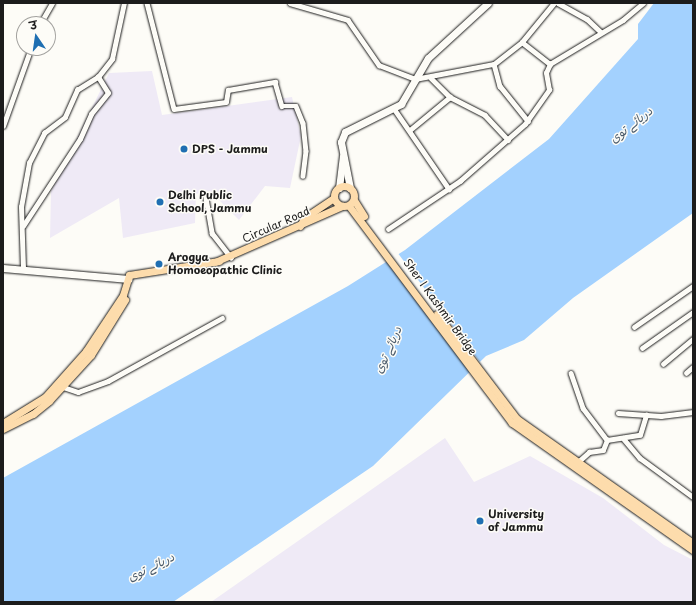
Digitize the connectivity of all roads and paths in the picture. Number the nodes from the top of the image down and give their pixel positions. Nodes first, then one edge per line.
1 (52, 3) edge
2 (124, 3) edge
3 (147, 3) edge
4 (290, 3) edge
5 (488, 3) edge
6 (554, 3) edge
7 (558, 3) edge
8 (643, 3) edge
9 (45, 16) edge
10 (601, 32) junction
11 (522, 42) junction
12 (28, 56) edge
13 (494, 64) junction
14 (550, 64) junction
15 (98, 77) junction
16 (431, 78) junction
17 (415, 79) junction
18 (450, 97) junction
19 (395, 110) junction
20 (528, 121) junction
21 (3, 126) edge
22 (410, 130) junction
23 (508, 140) junction
24 (343, 156) junction
25 (303, 176) dead end
26 (339, 188) junction
27 (350, 188) junction
28 (448, 189) junction
29 (206, 198) dead end
30 (334, 198) junction
31 (348, 204) junction
32 (23, 226) junction
33 (300, 226) junction
34 (388, 229) dead end
35 (231, 257) junction
36 (3, 268) edge
37 (23, 268) junction
38 (132, 276) junction
39 (693, 286) edge
40 (693, 312) edge
41 (222, 318) dead end
42 (634, 327) dead end
43 (693, 339) edge
44 (642, 348) dead end
45 (663, 364) dead end
46 (693, 367) edge
47 (571, 373) dead end
48 (686, 373) dead end
49 (60, 385) junction
50 (507, 412) junction
51 (693, 412) edge
52 (618, 413) dead end
53 (646, 415) junction
54 (4, 421) edge
55 (3, 429) edge
56 (611, 438) junction
57 (623, 438) junction
58 (578, 462) junction
59 (693, 497) edge
60 (693, 543) edge
61 (693, 550) edge

1 - 9 street
2 - 15 street
3 - 25 street
4 - 17 street
5 - 17 main road
6 - 11 street
7 - 10 street
8 - 10 street
10 - 14 street
11 - 13 street
11 - 14 street
12 - 21 street
13 - 16 street
13 - 20 street
14 - 20 street
15 - 32 street
15 - 32 street
16 - 17 street
16 - 18 street
17 - 19 main road
18 - 22 street
18 - 23 street
19 - 22 street
19 - 24 main road
20 - 23 street
22 - 28 street
23 - 28 street
24 - 26 main road
24 - 27 main road
26 - 27 main road
26 - 30 main road
27 - 31 main road
28 - 34 street
29 - 35 street
30 - 31 main road
30 - 33 main road
31 - 33 main road, Circular Road
31 - 50 main road, Sher I Kashmir Bridge
32 - 37 street
33 - 35 main road, Circular Road
35 - 38 main road, Circular Road
36 - 37 main road, Circular Road
37 - 38 main road, Circular Road
38 - 49 main road
39 - 42 street
40 - 44 street
41 - 49 street
43 - 45 street
46 - 48 street
47 - 56 street
49 - 54 main road
49 - 55 main road
50 - 58 main road
50 - 61 main road
51 - 53 street
52 - 53 street
53 - 57 street
56 - 57 street
56 - 58 street
57 - 59 street
58 - 60 main road

